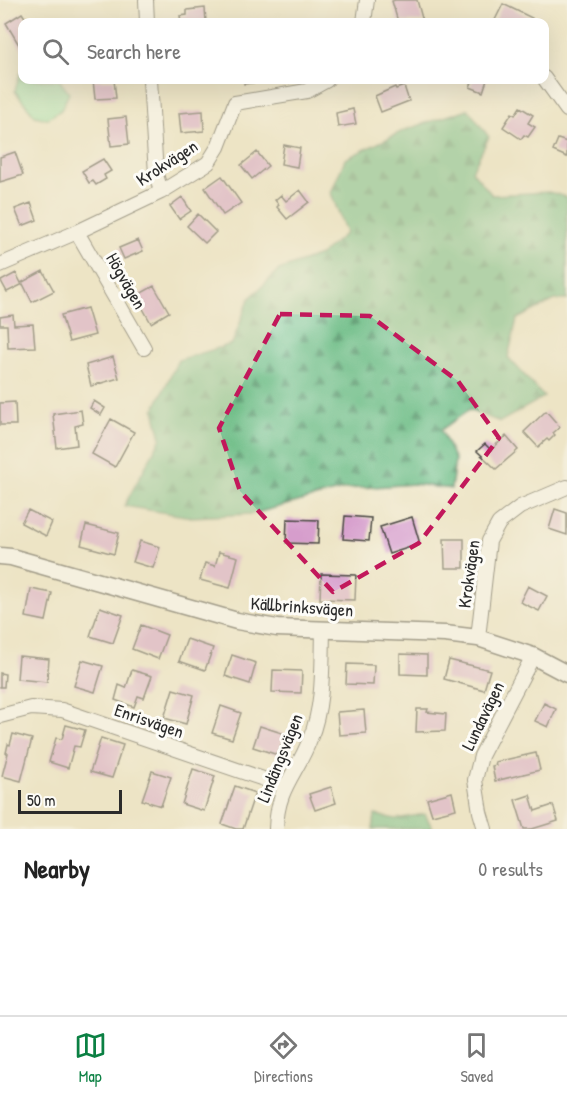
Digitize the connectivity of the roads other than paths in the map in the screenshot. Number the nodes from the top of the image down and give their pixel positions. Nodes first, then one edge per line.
1 (146, 0) edge
2 (367, 0) edge
3 (147, 18) edge
4 (365, 18) edge
5 (150, 84) edge
6 (320, 84) edge
7 (548, 84) edge
8 (567, 110) edge
9 (161, 192) junction
10 (77, 232) junction
11 (0, 265) edge
12 (144, 348) dead end
13 (567, 487) edge
14 (0, 556) edge
15 (323, 630) junction
16 (478, 638) junction
17 (533, 656) junction
18 (567, 674) edge
19 (0, 716) edge
20 (284, 786) junction
21 (276, 829) edge
22 (485, 829) edge

1 - 3 street
2 - 4 street
5 - 9 street
6 - 9 street, Krokvägen
7 - 8 street
9 - 10 street, Krokvägen
10 - 11 street, Krokvägen
10 - 12 street, Högvägen
13 - 16 street, Krokvägen
14 - 15 street, Källbrinksvägen
15 - 16 street, Källbrinksvägen
15 - 20 street, Lindängsvägen
16 - 17 street, Källbrinksvägen
17 - 18 street, Källbrinksvägen
17 - 22 street, Lundavägen
19 - 20 street, Enrisvägen
20 - 21 street, Lindängsvägen

